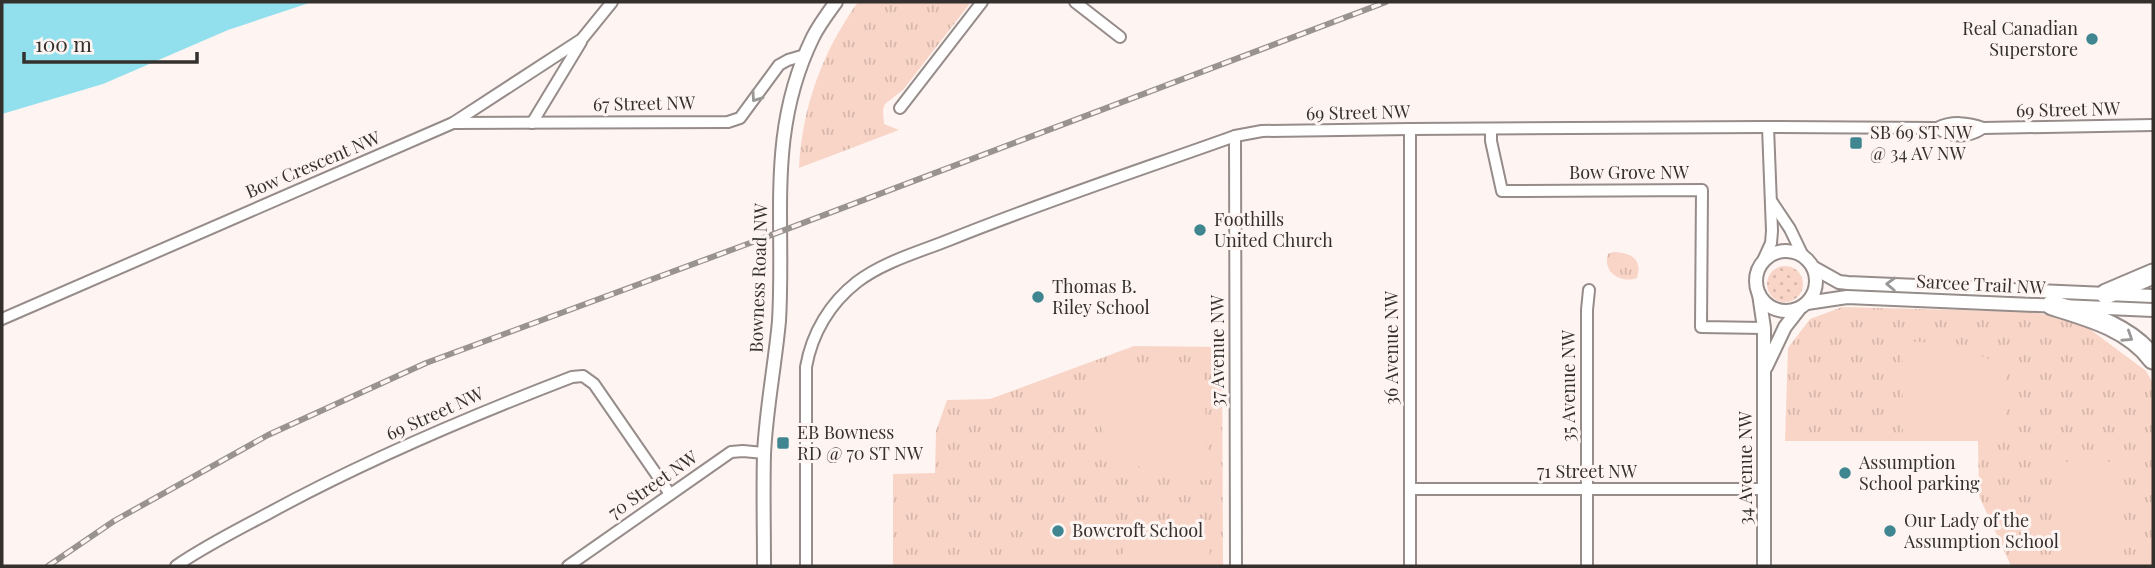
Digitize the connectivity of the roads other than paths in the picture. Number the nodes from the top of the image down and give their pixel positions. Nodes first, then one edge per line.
1 (612, 2) edge
2 (836, 2) edge
3 (982, 2) edge
4 (1075, 2) edge
5 (1120, 37) dead end
6 (582, 39) junction
7 (805, 55) junction
8 (900, 108) dead end
9 (453, 123) junction
10 (533, 123) junction
11 (2153, 125) edge
12 (1768, 127) junction
13 (1410, 129) junction
14 (1491, 130) junction
15 (1235, 136) junction
16 (1772, 202) junction
17 (1811, 265) junction
18 (1760, 267) junction
19 (2153, 274) edge
20 (1589, 290) dead end
21 (1759, 294) junction
22 (2106, 294) junction
23 (2153, 296) edge
24 (2052, 305) junction
25 (1803, 306) junction
26 (2153, 310) edge
27 (2, 319) edge
28 (1764, 328) junction
29 (2153, 359) edge
30 (1765, 370) junction
31 (764, 453) junction
32 (1410, 489) junction
33 (1587, 489) junction
34 (1763, 489) junction
35 (670, 494) junction
36 (176, 566) edge
37 (568, 566) edge
38 (764, 566) edge
39 (806, 566) edge
40 (1236, 566) edge
41 (1410, 566) edge
42 (1587, 566) edge
43 (1763, 566) edge

1 - 6 street, Bow Crescent NW
2 - 7 street, Bowness Road NW
3 - 8 street
4 - 5 street
6 - 9 street, Bow Crescent NW
6 - 10 street
7 -> 10 street, 67 Street NW
7 - 31 street, Bowness Road NW
9 - 10 street, 67 Street NW
9 - 27 street, Bow Crescent NW
11 - 12 street, 69 Street NW
12 - 14 street, 69 Street NW
12 - 16 street
13 - 14 street, 69 Street NW
13 - 15 street, 69 Street NW
13 - 32 street, 36 Avenue NW
14 - 28 street, Bow Grove NW
15 - 39 street, 69 Street NW
15 - 40 street, 37 Avenue NW
16 - 17 street
16 - 18 street
17 - 18 street
22 -> 17 street, Sarcee Trail NW
17 - 25 street
18 - 21 street
19 - 22 highway
20 - 33 street, 35 Avenue NW
21 - 25 street
21 - 28 street, 34 Avenue NW
22 - 23 street, Sarcee Trail NW
24 - 25 street, Sarcee Trail NW
24 - 26 street, Sarcee Trail NW
24 -> 29 highway
25 - 30 street, 34 Avenue NW
28 - 30 street, 34 Avenue NW
30 - 34 street, 34 Avenue NW
31 - 35 street, 70 Street NW
31 - 38 street, Bowness Road NW
32 - 33 street, 71 Street NW
32 - 41 street, 36 Avenue NW
33 - 34 street, 71 Street NW
33 - 42 street, 35 Avenue NW
34 - 43 street, 34 Avenue NW
35 - 36 street, 69 Street NW
35 - 37 street, 70 Street NW

